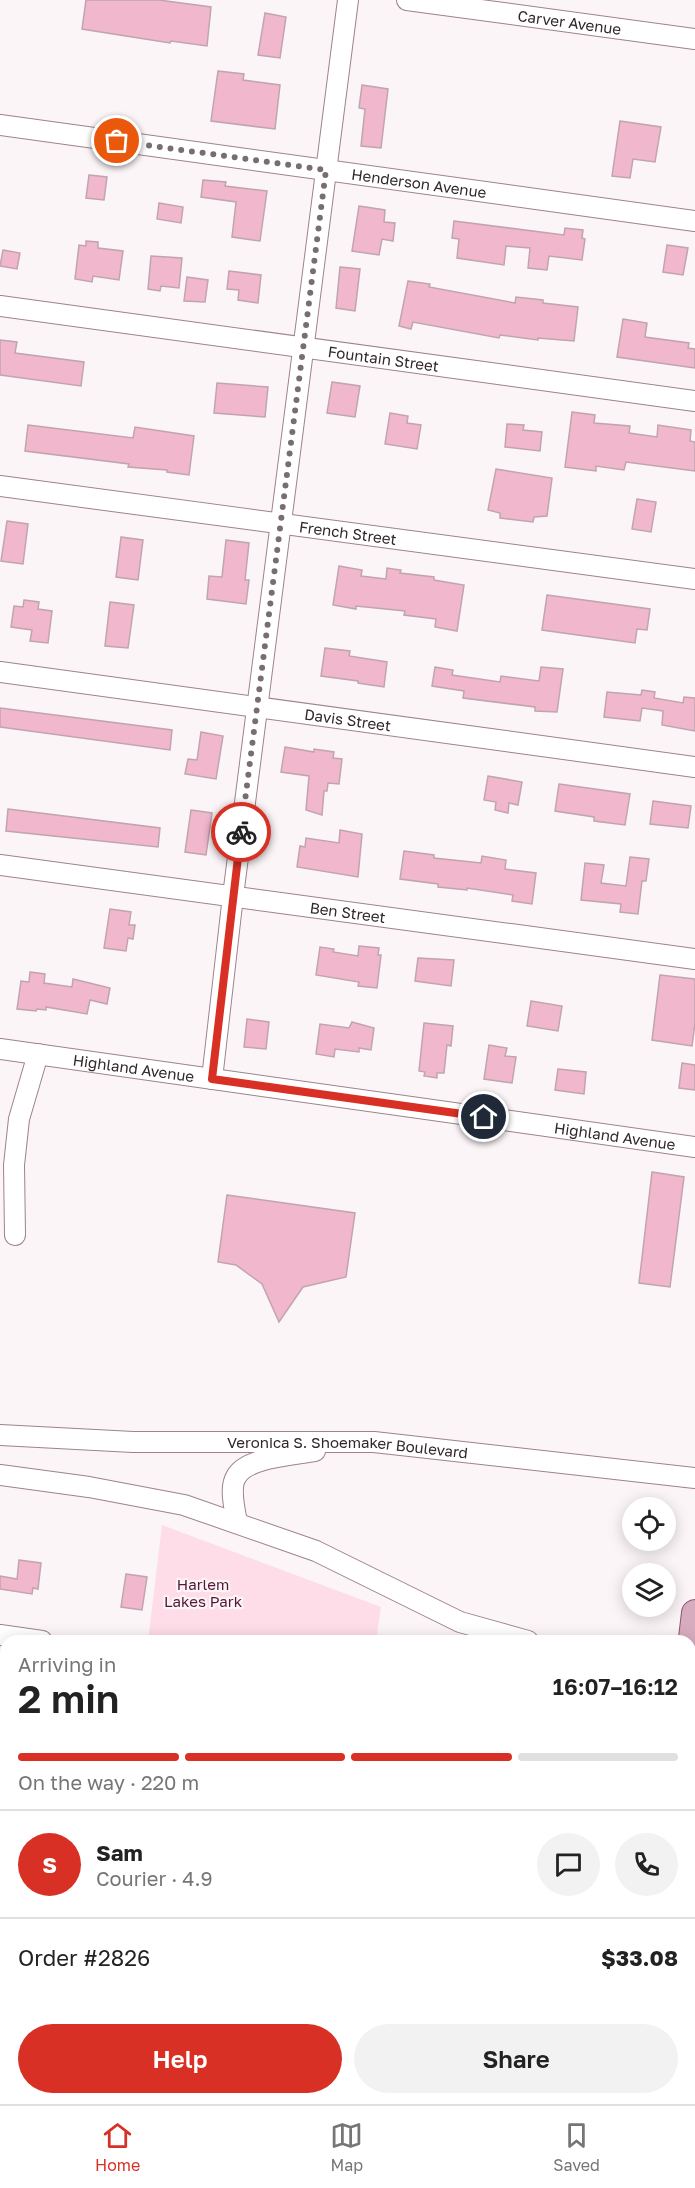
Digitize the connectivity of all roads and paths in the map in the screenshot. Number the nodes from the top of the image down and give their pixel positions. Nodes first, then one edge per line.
1 (348, 0) edge
2 (407, 0) edge
3 (695, 39) edge
4 (0, 124) edge
5 (326, 170) junction
6 (695, 221) edge
7 (0, 306) edge
8 (304, 346) junction
9 (695, 401) edge
10 (0, 486) edge
11 (282, 524) junction
12 (695, 579) edge
13 (0, 672) edge
14 (257, 707) junction
15 (695, 767) edge
16 (0, 865) edge
17 (233, 896) junction
18 (695, 959) edge
19 (0, 1049) edge
20 (38, 1054) junction
21 (212, 1079) junction
22 (695, 1147) edge
23 (15, 1235) dead end
24 (0, 1435) edge
25 (374, 1442) junction
26 (0, 1474) edge
27 (695, 1478) edge
28 (237, 1523) junction
29 (695, 1613) edge
30 (507, 1635) edge
31 (692, 1635) edge

1 - 5 street
2 - 3 street, Carver Avenue
4 - 5 street, Henderson Avenue
5 - 6 street, Henderson Avenue
5 - 8 street
7 - 8 street, Fountain Street
8 - 9 street, Fountain Street
8 - 11 street
10 - 11 street, French Street
11 - 12 street, French Street
11 - 14 street
13 - 14 street, Davis Street
14 - 15 street, Davis Street
14 - 17 street
16 - 17 street, Ben Street
17 - 18 street, Ben Street
17 - 21 street
19 - 20 street, Highland Avenue
20 - 21 street, Highland Avenue
20 - 23 street
21 - 22 street, Highland Avenue
24 - 25 street, Veronica S. Shoemaker Boulevard
25 - 27 street, Veronica S. Shoemaker Boulevard
25 - 28 street
26 - 28 street
28 - 30 street
29 - 31 main road

